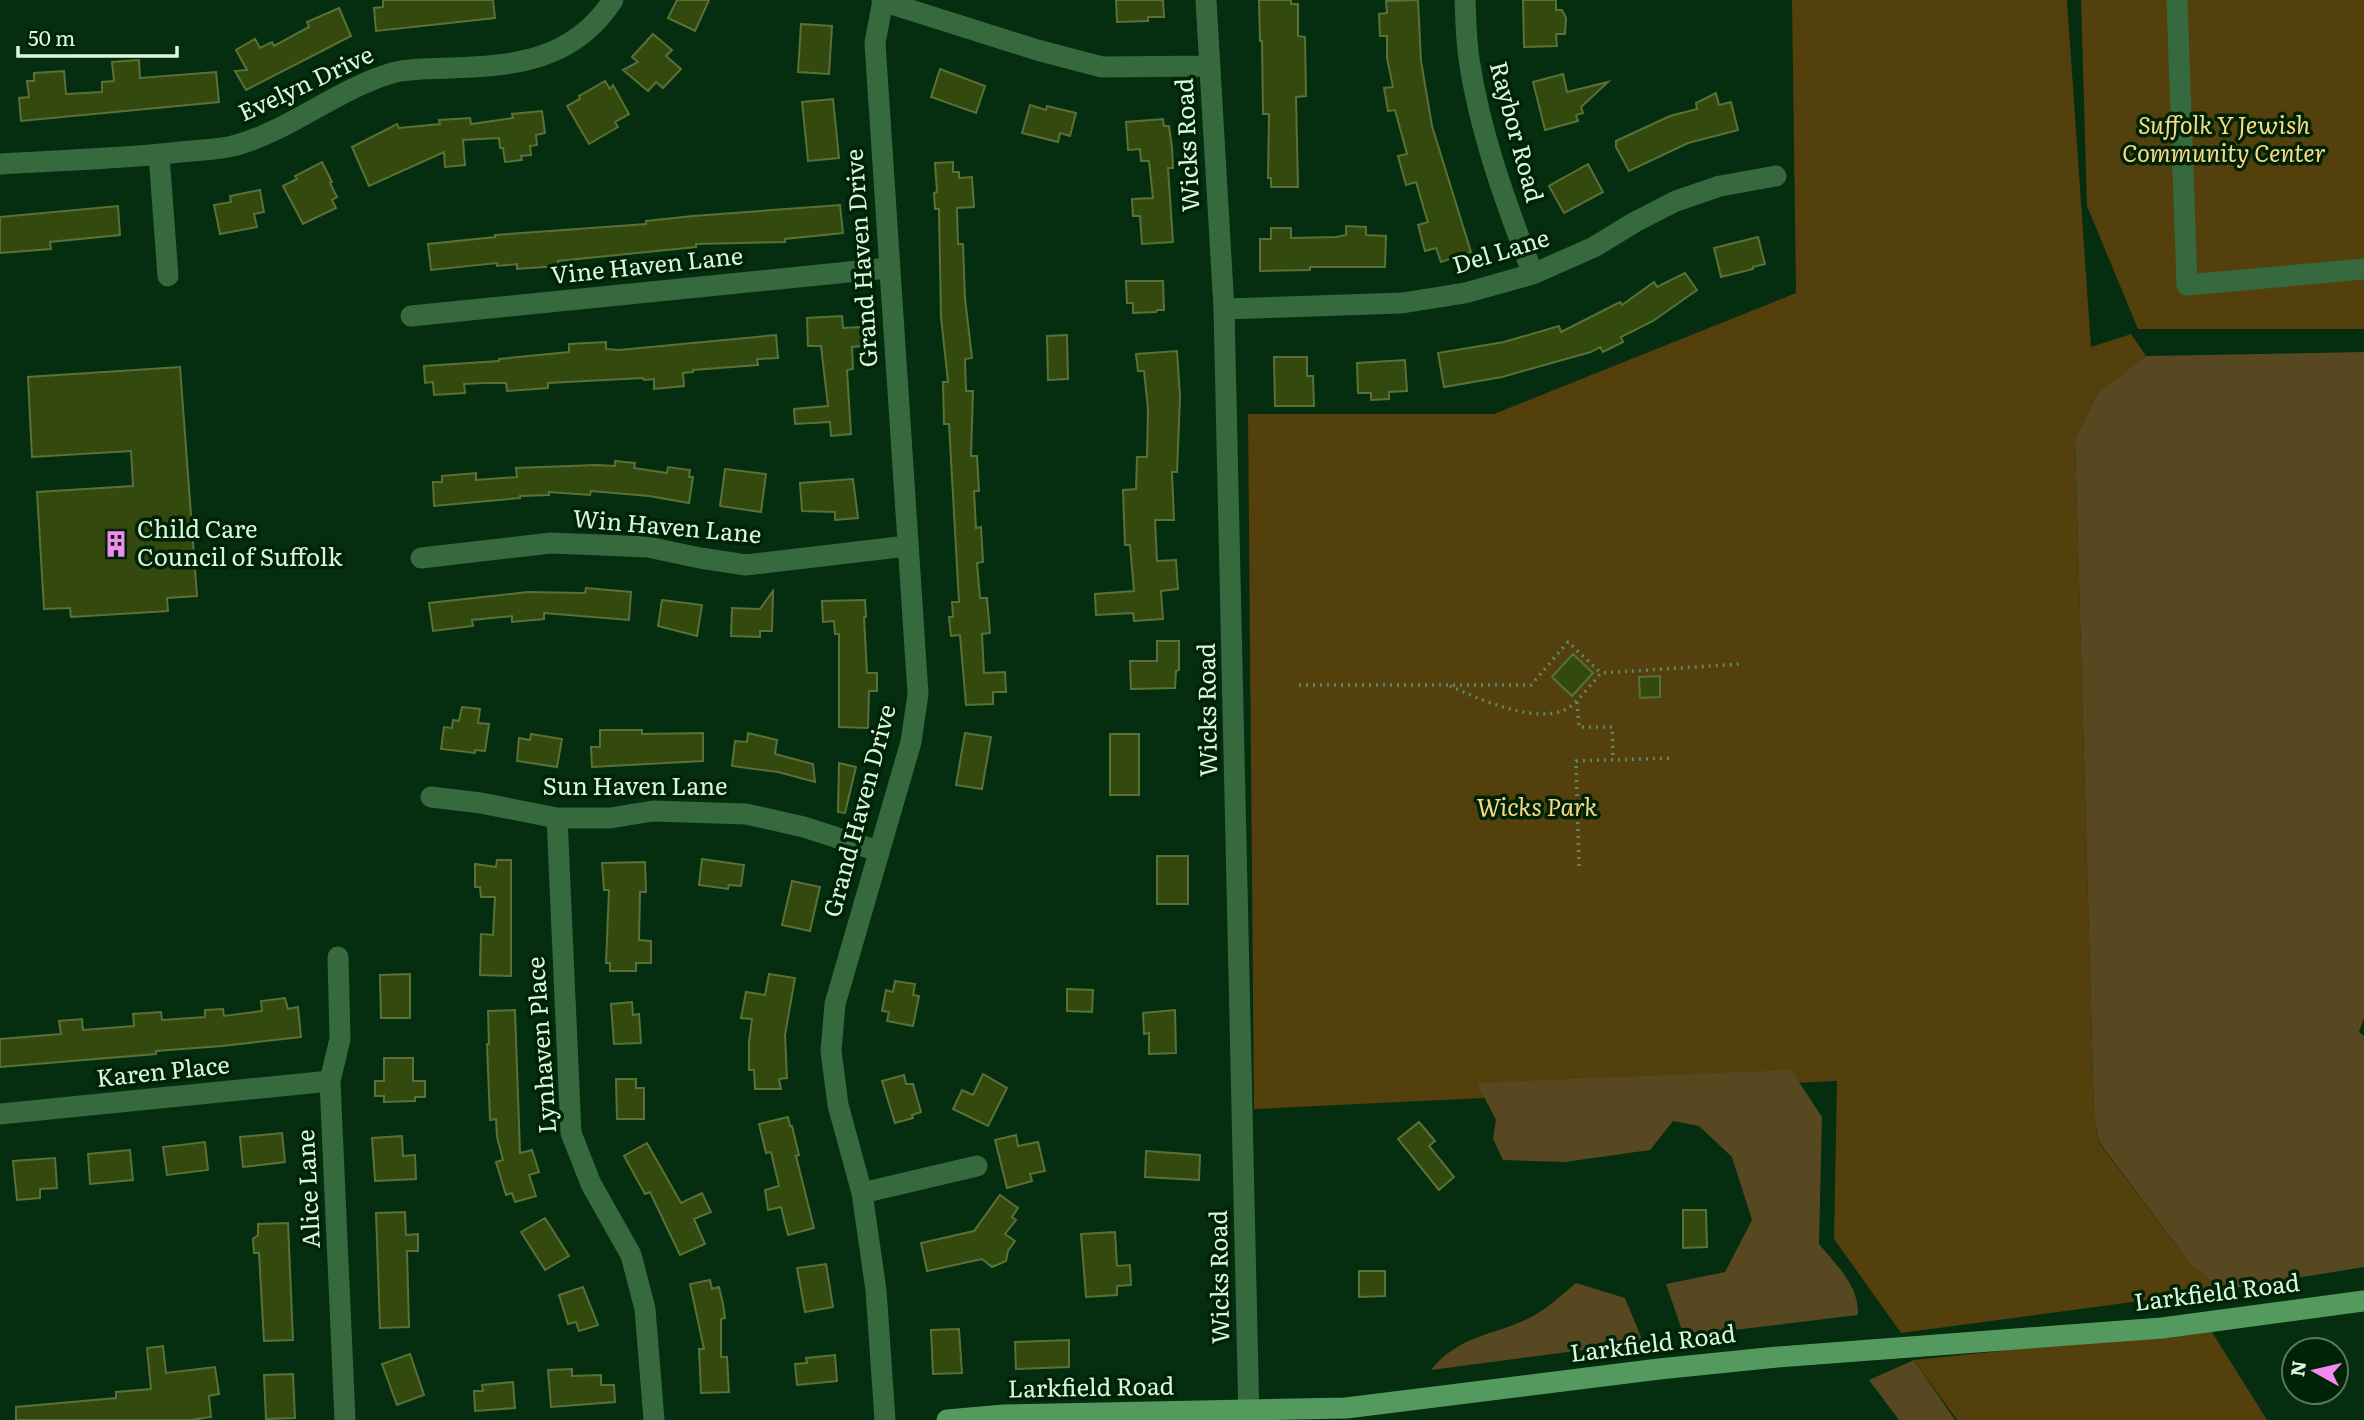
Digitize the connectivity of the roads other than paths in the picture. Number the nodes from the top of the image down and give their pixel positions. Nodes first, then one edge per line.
1 (613, 0) edge
2 (1206, 0) edge
3 (1465, 0) edge
4 (2178, 0) edge
5 (883, 1) edge
6 (1210, 66) junction
7 (159, 155) junction
8 (0, 164) edge
9 (1776, 176) dead end
10 (888, 268) junction
11 (2364, 269) edge
12 (1533, 274) junction
13 (168, 276) dead end
14 (1224, 309) junction
15 (411, 316) dead end
16 (907, 547) junction
17 (421, 558) dead end
18 (431, 797) dead end
19 (557, 818) junction
20 (878, 851) junction
21 (338, 957) dead end
22 (330, 1081) junction
23 (0, 1114) edge
24 (977, 1166) dead end
25 (862, 1193) junction
26 (2364, 1301) edge
27 (1249, 1416) edge
28 (1004, 1418) edge
29 (345, 1420) edge
30 (654, 1420) edge
31 (885, 1420) edge
32 (947, 1420) edge

1 - 7 street, Evelyn Drive
2 - 6 street, Wicks Road
3 - 12 street, Raybor Road
4 - 11 street
5 - 6 street
5 - 10 street, Grand Haven Drive
6 - 14 street, Wicks Road
7 - 8 street, Evelyn Drive
7 - 13 street
9 - 12 street, Del Lane
10 - 15 street, Vine Haven Lane
10 - 16 street, Grand Haven Drive
12 - 14 street, Del Lane
14 - 27 street, Wicks Road
16 - 17 street, Win Haven Lane
16 - 20 street, Grand Haven Drive
18 - 19 street, Sun Haven Lane
19 - 20 street, Sun Haven Lane
19 - 30 street, Lynhaven Place
20 - 25 street, Grand Haven Drive
21 - 22 street, Alice Lane
22 - 23 street, Karen Place
22 - 29 street, Alice Lane
24 - 25 street
25 - 31 street, Grand Haven Drive
26 - 27 main road, Larkfield Road
27 - 28 main road, Larkfield Road
28 - 32 main road, Larkfield Road

